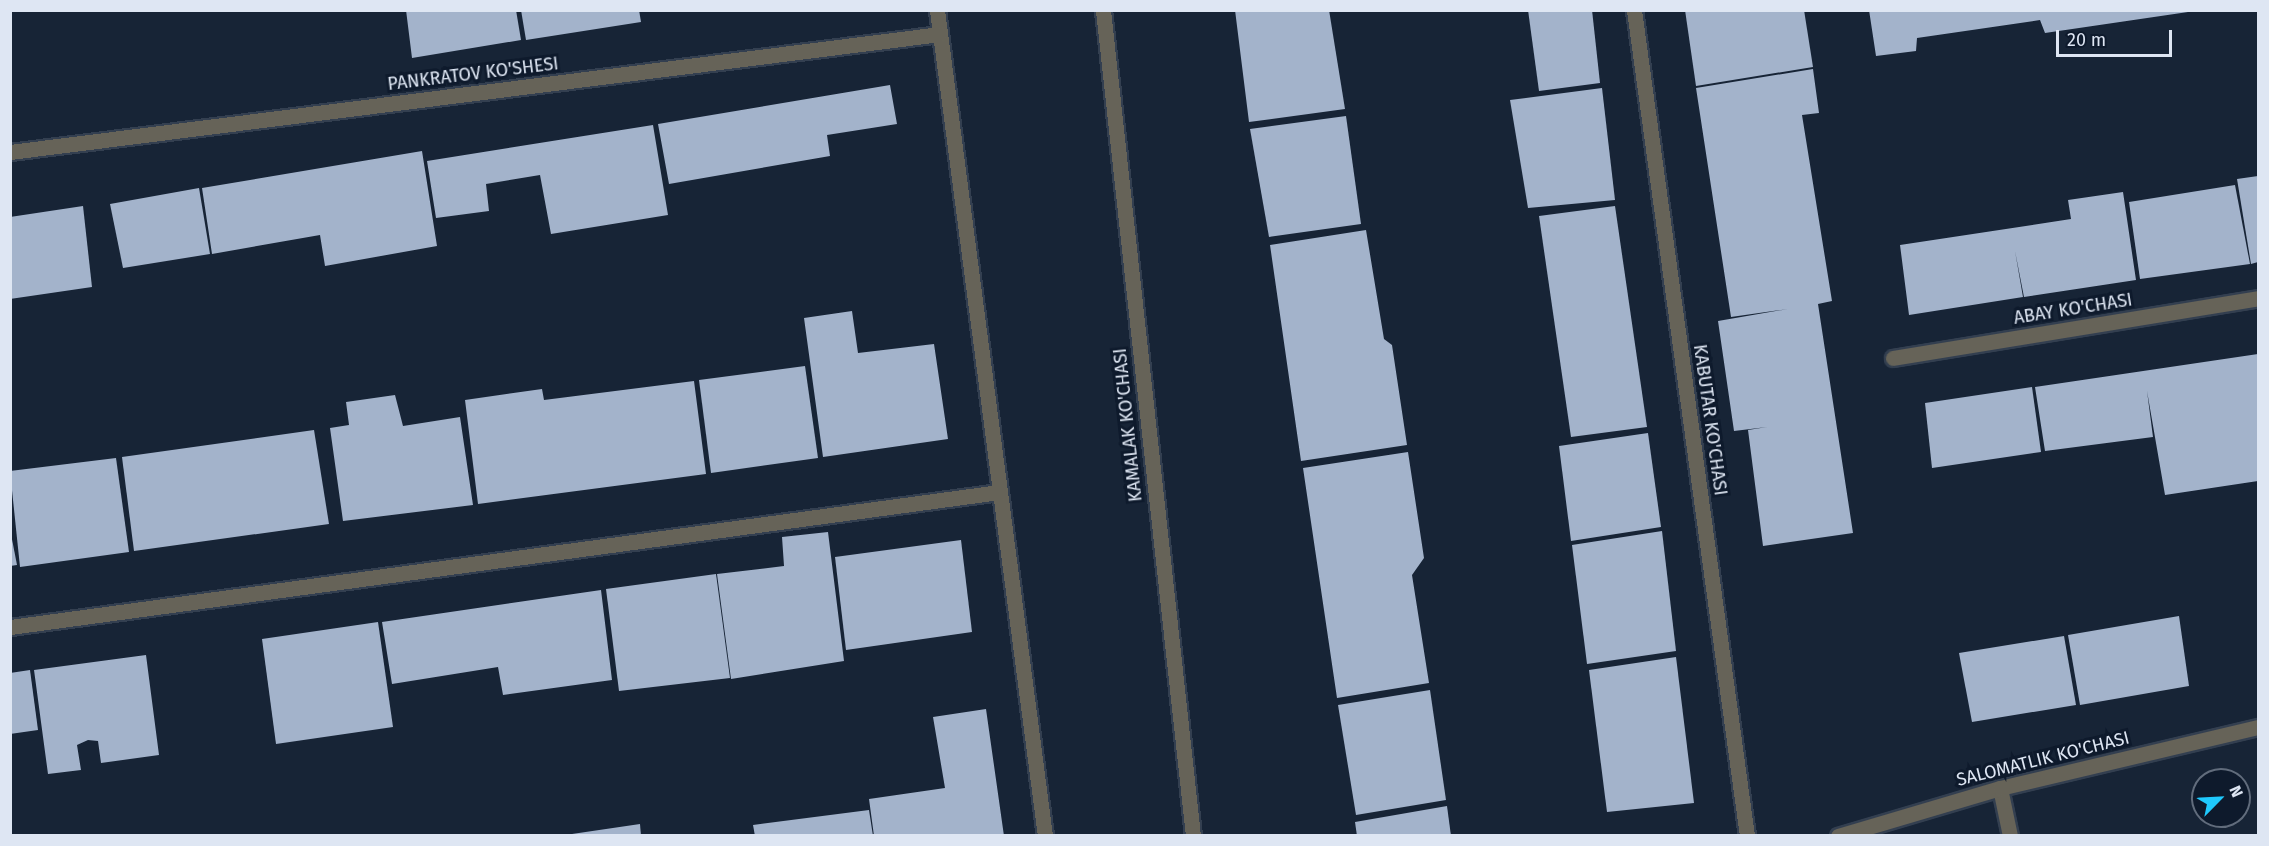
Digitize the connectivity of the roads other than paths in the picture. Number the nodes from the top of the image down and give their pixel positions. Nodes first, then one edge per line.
1 (937, 10) edge
2 (1103, 10) edge
3 (1634, 10) edge
4 (940, 34) junction
5 (10, 152) edge
6 (2259, 298) edge
7 (1893, 358) dead end
8 (1000, 492) junction
9 (10, 627) edge
10 (2259, 727) edge
11 (2000, 788) junction
12 (1045, 836) edge
13 (1193, 836) edge
14 (1747, 836) edge
15 (1839, 836) edge
16 (2010, 836) edge

1 - 4 street
2 - 13 street, KAMALAK KO'CHASI
3 - 14 street, KABUTAR KO'CHASI
4 - 5 street, PANKRATOV KO'SHESI
4 - 8 street
6 - 7 street, ABAY KO'CHASI
8 - 9 street
8 - 12 street
10 - 11 street, SALOMATLIK KO'CHASI
11 - 15 street, SALOMATLIK KO'CHASI
11 - 16 street

